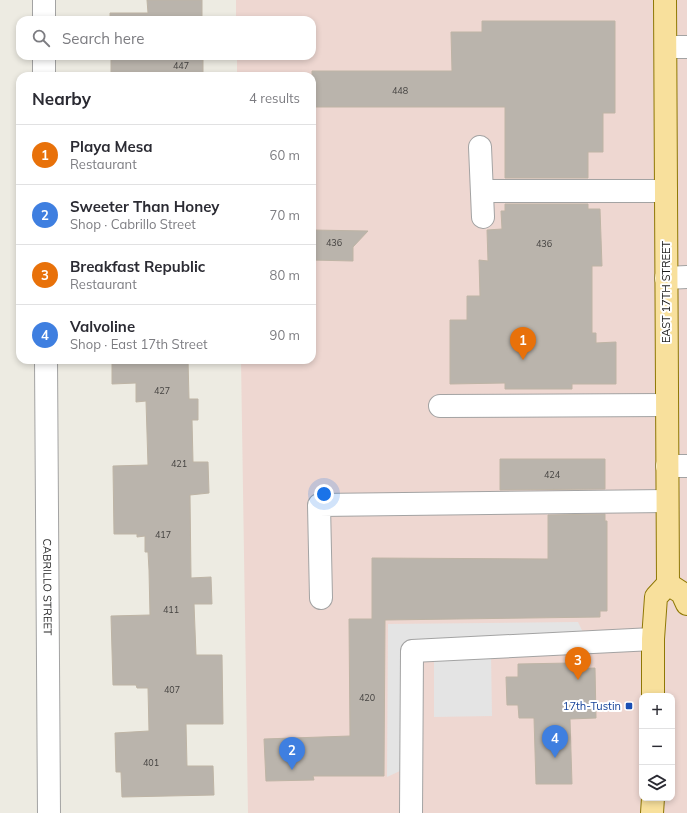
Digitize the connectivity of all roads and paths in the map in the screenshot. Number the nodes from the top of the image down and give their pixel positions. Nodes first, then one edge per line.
1 (44, 0) edge
2 (665, 0) edge
3 (44, 16) edge
4 (687, 47) edge
5 (666, 48) junction
6 (44, 60) edge
7 (44, 72) edge
8 (480, 147) dead end
9 (482, 191) junction
10 (666, 191) junction
11 (483, 217) dead end
12 (677, 277) edge
13 (46, 364) edge
14 (667, 405) junction
15 (440, 406) dead end
16 (677, 466) edge
17 (667, 501) junction
18 (677, 584) edge
19 (321, 598) dead end
20 (687, 604) edge
21 (653, 639) junction
22 (653, 693) edge
23 (653, 801) edge
24 (49, 813) edge
25 (410, 813) edge
26 (652, 813) edge

1 - 3 street
2 - 5 main road, EAST 17TH STREET
4 - 5 street
5 - 10 main road, EAST 17TH STREET
6 - 7 street
8 - 9 street
9 - 10 street
9 - 11 street
10 - 12 main road, EAST 17TH STREET
12 - 14 main road, EAST 17TH STREET
13 - 24 street, CABRILLO STREET
14 - 15 street
14 - 16 main road, EAST 17TH STREET
16 - 17 main road, EAST 17TH STREET
17 - 18 main road, EAST 17TH STREET
17 - 19 street
18 - 20 main road
18 - 21 main road
21 - 22 main road
21 - 25 street
23 - 26 main road

